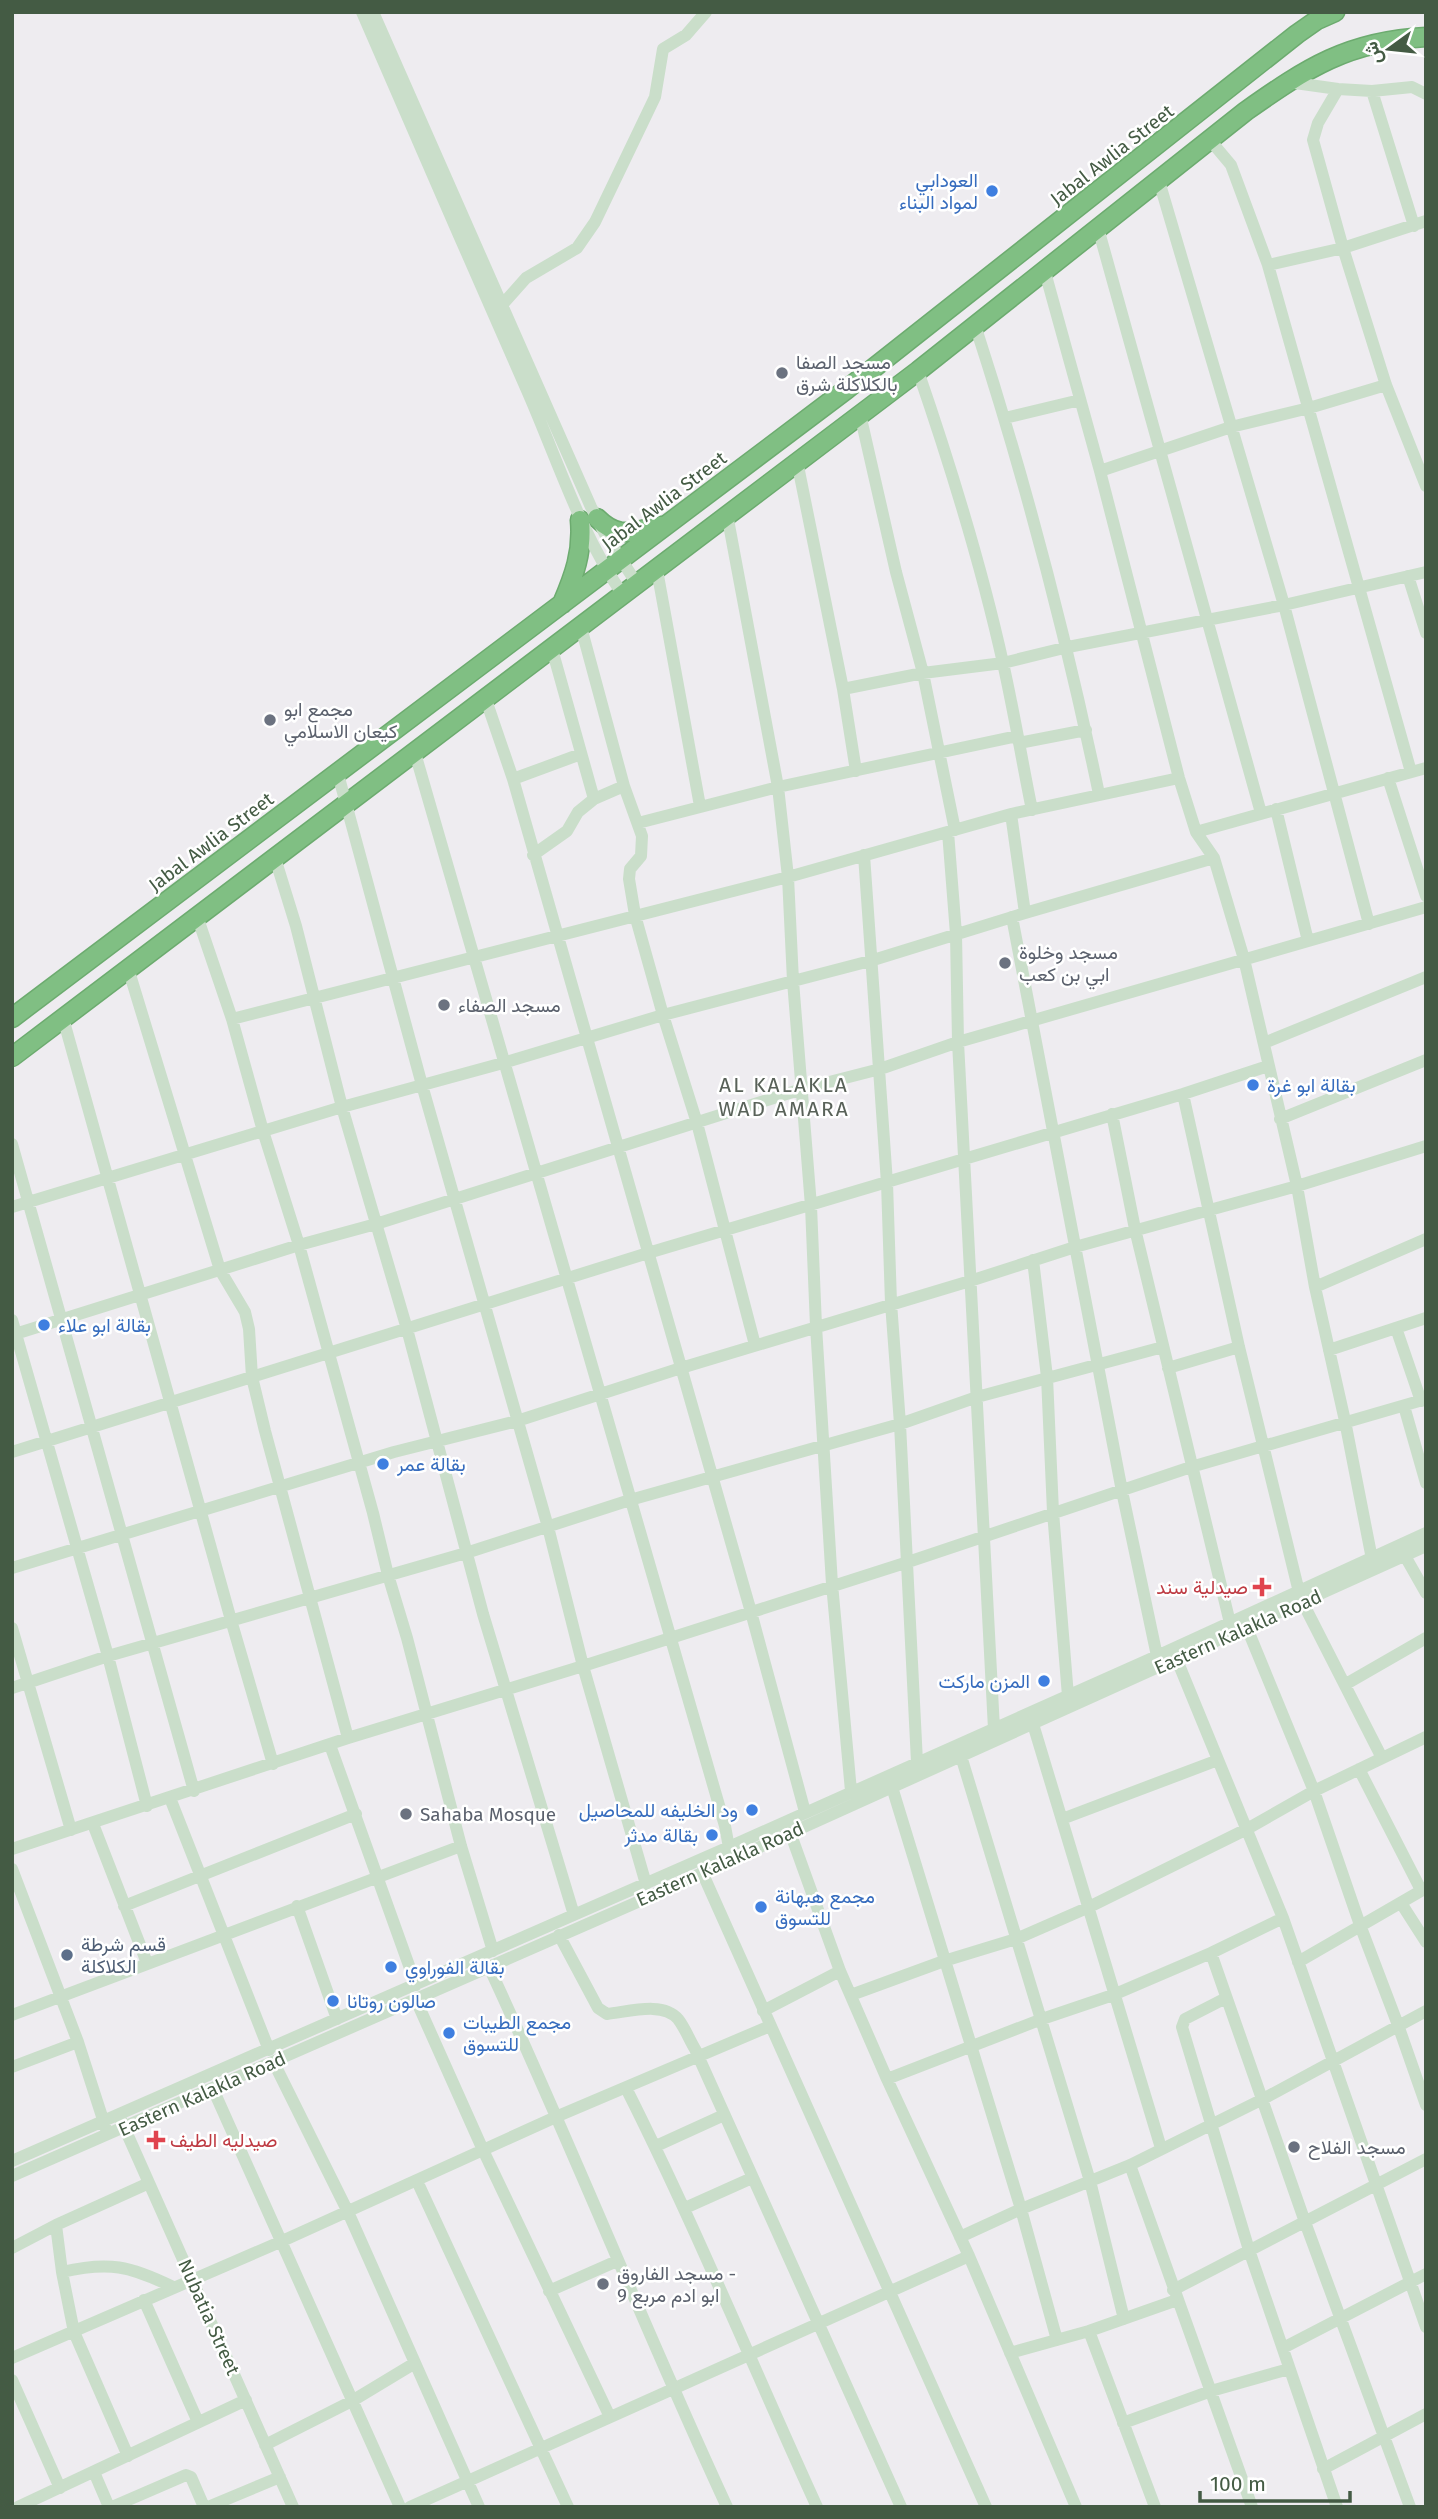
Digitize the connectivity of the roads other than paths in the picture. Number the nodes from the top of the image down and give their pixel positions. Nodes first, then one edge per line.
1 (706, 12) edge
2 (1335, 12) edge
3 (371, 13) edge
4 (1426, 37) edge
5 (1288, 82) junction
6 (1338, 89) junction
7 (1372, 91) junction
8 (1426, 94) edge
9 (1210, 140) junction
10 (1159, 181) junction
11 (1420, 224) edge
12 (1098, 228) junction
13 (1343, 248) junction
14 (1268, 264) junction
15 (1045, 272) junction
16 (501, 306) junction
17 (975, 325) junction
18 (918, 371) junction
19 (1386, 385) junction
20 (1080, 400) junction
21 (1310, 408) junction
22 (542, 410) junction
23 (860, 414) junction
24 (1005, 418) junction
25 (1231, 427) junction
26 (1158, 450) junction
27 (797, 461) junction
28 (1100, 471) junction
29 (1426, 486) edge
30 (727, 513) junction
31 (589, 519) junction
32 (668, 525) junction
33 (621, 559) junction
34 (657, 570) junction
35 (607, 571) junction
36 (1426, 572) edge
37 (1408, 576) junction
38 (1357, 586) junction
39 (630, 589) junction
40 (1284, 605) junction
41 (561, 606) junction
42 (1208, 619) junction
43 (581, 626) junction
44 (1140, 632) junction
45 (1426, 633) edge
46 (1068, 647) junction
47 (552, 649) junction
48 (1003, 663) junction
49 (923, 673) junction
50 (843, 689) junction
51 (486, 700) junction
52 (1086, 730) junction
53 (1018, 740) junction
54 (415, 753) junction
55 (581, 754) junction
56 (940, 754) junction
57 (1426, 768) edge
58 (856, 771) junction
59 (1411, 772) junction
60 (338, 774) junction
61 (1179, 778) junction
62 (1388, 778) junction
63 (513, 779) junction
64 (624, 786) junction
65 (778, 787) junction
66 (1334, 792) junction
67 (1100, 794) junction
68 (594, 799) junction
69 (346, 804) junction
70 (700, 806) junction
71 (1276, 809) junction
72 (1032, 810) junction
73 (1261, 813) junction
74 (1011, 814) junction
75 (638, 823) junction
76 (951, 831) junction
77 (1196, 832) junction
78 (533, 855) junction
79 (864, 855) junction
80 (275, 858) junction
81 (1214, 858) junction
82 (788, 877) junction
83 (1426, 896) edge
84 (1426, 907) edge
85 (1025, 913) junction
86 (635, 915) junction
87 (197, 916) junction
88 (1012, 917) junction
89 (1369, 924) junction
90 (127, 931) junction
91 (956, 934) junction
92 (556, 935) junction
93 (1308, 942) junction
94 (144, 957) junction
95 (473, 959) junction
96 (1244, 959) junction
97 (870, 961) junction
98 (128, 968) junction
99 (1426, 977) edge
100 (394, 979) junction
101 (793, 981) junction
102 (314, 997) junction
103 (663, 1015) junction
104 (12, 1018) edge
105 (63, 1018) junction
106 (232, 1019) junction
107 (1031, 1021) junction
108 (586, 1038) junction
109 (958, 1042) junction
110 (1264, 1043) junction
111 (12, 1057) edge
112 (503, 1063) junction
113 (1424, 1065) edge
114 (1268, 1066) junction
115 (880, 1069) junction
116 (422, 1085) junction
117 (802, 1089) junction
118 (1183, 1094) junction
119 (342, 1107) junction
120 (1112, 1114) junction
121 (1280, 1119) junction
122 (697, 1123) junction
123 (263, 1131) junction
124 (1052, 1132) junction
125 (12, 1144) edge
126 (1426, 1146) edge
127 (618, 1148) junction
128 (185, 1155) junction
129 (965, 1158) junction
130 (536, 1173) junction
131 (109, 1178) junction
132 (887, 1183) junction
133 (1297, 1186) junction
134 (456, 1199) junction
135 (29, 1202) junction
136 (811, 1206) junction
137 (12, 1207) edge
138 (1207, 1209) junction
139 (376, 1224) junction
140 (1135, 1229) junction
141 (724, 1230) junction
142 (1426, 1239) edge
143 (299, 1245) junction
144 (1074, 1247) junction
145 (648, 1253) junction
146 (1033, 1260) junction
147 (220, 1270) junction
148 (567, 1278) junction
149 (970, 1281) junction
150 (1315, 1287) junction
151 (142, 1296) junction
152 (891, 1303) junction
153 (485, 1305) junction
154 (1426, 1318) edge
155 (12, 1320) edge
156 (62, 1320) junction
157 (816, 1326) junction
158 (1396, 1328) junction
159 (407, 1329) junction
160 (14, 1334) edge
161 (755, 1345) junction
162 (1239, 1347) junction
163 (1163, 1348) junction
164 (1329, 1350) junction
165 (328, 1352) junction
166 (1098, 1363) junction
167 (681, 1368) junction
168 (1168, 1368) junction
169 (252, 1377) junction
170 (1047, 1377) junction
171 (599, 1393) junction
172 (976, 1397) junction
173 (1423, 1400) edge
174 (171, 1402) junction
175 (1404, 1406) junction
176 (517, 1421) junction
177 (1345, 1421) junction
178 (900, 1424) junction
179 (93, 1427) junction
180 (46, 1441) junction
181 (436, 1441) junction
182 (824, 1444) junction
183 (1264, 1447) junction
184 (12, 1452) edge
185 (359, 1463) junction
186 (1191, 1467) junction
187 (711, 1476) junction
188 (1426, 1483) edge
189 (278, 1486) junction
190 (1122, 1491) junction
191 (630, 1500) junction
192 (201, 1511) junction
193 (1053, 1511) junction
194 (548, 1527) junction
195 (1426, 1533) edge
196 (123, 1534) junction
197 (982, 1536) junction
198 (1426, 1546) edge
199 (75, 1548) junction
200 (466, 1552) junction
201 (1405, 1556) junction
202 (1372, 1559) junction
203 (908, 1562) junction
204 (12, 1568) edge
205 (388, 1575) junction
206 (832, 1584) junction
207 (1426, 1593) edge
208 (1301, 1597) junction
209 (310, 1598) junction
210 (751, 1612) junction
211 (231, 1620) junction
212 (1230, 1623) junction
213 (12, 1628) edge
214 (1247, 1628) junction
215 (669, 1637) junction
216 (1426, 1638) edge
217 (153, 1643) junction
218 (108, 1656) junction
219 (1157, 1656) junction
220 (1177, 1660) junction
221 (583, 1666) junction
222 (28, 1682) junction
223 (1346, 1684) junction
224 (12, 1688) edge
225 (505, 1689) junction
226 (1068, 1696) junction
227 (426, 1713) junction
228 (1032, 1724) junction
229 (994, 1729) junction
230 (1426, 1737) edge
231 (348, 1738) junction
232 (330, 1745) junction
233 (961, 1756) junction
234 (1382, 1758) junction
235 (1218, 1760) junction
236 (917, 1762) junction
237 (274, 1764) junction
238 (1359, 1769) junction
239 (892, 1787) junction
240 (194, 1791) junction
241 (850, 1791) junction
242 (1314, 1791) junction
243 (170, 1798) junction
244 (147, 1806) junction
245 (806, 1812) junction
246 (356, 1814) junction
247 (1062, 1819) junction
248 (93, 1824) junction
249 (1247, 1829) junction
250 (71, 1830) junction
251 (790, 1832) junction
252 (461, 1846) junction
253 (12, 1849) edge
254 (730, 1853) junction
255 (12, 1869) edge
256 (702, 1872) junction
257 (201, 1877) junction
258 (377, 1877) junction
259 (646, 1884) junction
260 (1424, 1889) edge
261 (1401, 1903) junction
262 (124, 1906) junction
263 (297, 1906) junction
264 (1087, 1908) junction
265 (574, 1915) junction
266 (1283, 1918) junction
267 (1360, 1925) junction
268 (224, 1934) junction
269 (559, 1935) junction
270 (1016, 1939) junction
271 (1426, 1942) edge
272 (493, 1951) junction
273 (1211, 1953) junction
274 (944, 1961) junction
275 (1297, 1962) junction
276 (147, 1963) junction
277 (489, 1967) junction
278 (840, 1971) junction
279 (416, 1986) junction
280 (851, 1995) junction
281 (1113, 1995) junction
282 (61, 1996) junction
283 (1226, 1998) junction
284 (416, 2000) junction
285 (763, 2011) junction
286 (1426, 2011) edge
287 (12, 2015) edge
288 (337, 2019) junction
289 (1042, 2019) junction
290 (770, 2025) junction
291 (1398, 2025) junction
292 (78, 2042) junction
293 (971, 2046) junction
294 (269, 2050) junction
295 (698, 2057) junction
296 (1332, 2060) junction
297 (274, 2063) junction
298 (12, 2067) edge
299 (887, 2080) junction
300 (626, 2088) junction
301 (213, 2089) junction
302 (1264, 2099) junction
303 (1426, 2105) edge
304 (119, 2115) junction
305 (724, 2115) junction
306 (558, 2116) junction
307 (103, 2122) junction
308 (1210, 2124) junction
309 (124, 2128) junction
310 (108, 2135) junction
311 (656, 2146) junction
312 (1161, 2148) junction
313 (484, 2150) junction
314 (1426, 2160) edge
315 (12, 2161) edge
316 (1129, 2165) junction
317 (12, 2176) edge
318 (752, 2178) junction
319 (418, 2181) junction
320 (1090, 2181) junction
321 (149, 2183) junction
322 (1375, 2186) junction
323 (685, 2208) junction
324 (1021, 2209) junction
325 (348, 2211) junction
326 (1305, 2222) junction
327 (56, 2225) junction
328 (960, 2237) junction
329 (280, 2242) junction
330 (12, 2248) edge
331 (1249, 2250) junction
332 (969, 2256) junction
333 (617, 2261) junction
334 (62, 2272) junction
335 (1426, 2274) edge
336 (192, 2279) junction
337 (1410, 2283) junction
338 (173, 2287) junction
339 (550, 2291) junction
340 (890, 2292) junction
341 (1175, 2295) junction
342 (144, 2300) junction
343 (1124, 2319) junction
344 (1342, 2319) junction
345 (819, 2324) junction
346 (1426, 2327) edge
347 (1089, 2331) junction
348 (74, 2332) junction
349 (1057, 2340) junction
350 (1283, 2348) junction
351 (1010, 2353) junction
352 (747, 2354) junction
353 (12, 2358) edge
354 (415, 2363) junction
355 (1289, 2369) junction
356 (12, 2380) edge
357 (672, 2389) junction
358 (1211, 2391) junction
359 (246, 2400) junction
360 (352, 2401) junction
361 (1426, 2414) edge
362 (610, 2417) junction
363 (198, 2422) junction
364 (1123, 2423) junction
365 (1384, 2435) junction
366 (265, 2445) junction
367 (542, 2449) junction
368 (128, 2456) junction
369 (1323, 2469) junction
370 (94, 2472) junction
371 (280, 2477) junction
372 (468, 2481) junction
373 (60, 2488) junction
374 (232, 2502) edge
375 (899, 2506) edge
376 (18, 2507) edge
377 (110, 2507) edge
378 (206, 2507) edge
379 (293, 2507) edge
380 (400, 2507) edge
381 (410, 2507) edge
382 (480, 2507) edge
383 (568, 2507) edge
384 (727, 2507) edge
385 (817, 2507) edge
386 (986, 2507) edge
387 (1076, 2507) edge
388 (1156, 2507) edge
389 (1252, 2507) edge
390 (1337, 2507) edge
391 (1410, 2507) edge

1 - 16 street
2 - 32 highway, Jabal Awlia Street
3 - 16 street
3 - 22 street
4 - 5 highway
5 - 6 street
5 - 9 highway
6 - 7 street
6 - 13 street
7 - 8 street
7 - 11 street
9 - 10 highway
9 - 14 street
10 - 12 highway
10 - 25 street
11 - 13 street
12 - 15 highway
12 - 26 street
13 - 14 street
13 - 19 street
14 - 21 street
15 - 17 highway
15 - 20 street
16 - 22 street
17 - 18 highway
17 - 24 street
18 - 23 highway
18 - 48 street
19 - 21 street
19 - 29 street
20 - 24 street
20 - 28 street
21 - 25 street
21 - 38 street
22 - 31 street
23 - 27 highway
23 - 49 street
24 - 46 street
25 - 26 street
25 - 40 street
26 - 28 street
26 - 42 street
27 - 30 highway
27 - 50 street
28 - 44 street
30 - 34 highway
30 - 65 street
31 - 32 highway
31 - 33 street
31 - 35 street
31 - 41 highway
32 - 33 highway, Jabal Awlia Street
33 - 35 highway, Jabal Awlia Street
33 - 39 street
34 - 39 highway
34 - 70 street
35 - 39 street
35 - 41 highway, Jabal Awlia Street
36 - 37 street
37 - 38 street
37 - 45 street
38 - 40 street
38 - 59 street
39 - 43 highway
40 - 42 street
40 - 66 street
41 - 60 highway, Jabal Awlia Street
42 - 44 street
42 - 73 street
43 - 47 highway
43 - 64 street
44 - 46 street
44 - 61 street
46 - 48 street
46 - 52 street
47 - 51 highway
47 - 55 street
48 - 49 street
48 - 53 street
49 - 50 street
49 - 56 street
50 - 58 street
51 - 54 highway
51 - 63 street
52 - 53 street
52 - 67 street
53 - 56 street
53 - 72 street
54 - 69 highway
54 - 95 street
55 - 63 street
55 - 68 street
56 - 58 street
56 - 76 street
57 - 59 street
58 - 65 street
59 - 62 street
60 - 69 street
60 - 90 highway, Jabal Awlia Street
61 - 67 street
61 - 77 street
62 - 66 street
62 - 83 street
63 - 78 street
64 - 68 street
64 - 75 street
65 - 70 street
65 - 82 street
66 - 71 street
66 - 89 street
67 - 72 street
68 - 78 street
69 - 80 highway
69 - 100 street
70 - 75 street
71 - 73 street
71 - 93 street
72 - 74 street
73 - 77 street
74 - 76 street
74 - 85 street
75 - 86 street
76 - 79 street
76 - 91 street
77 - 81 street
78 - 92 street
79 - 82 street
79 - 97 street
80 - 87 highway
80 - 102 street
81 - 85 street
81 - 96 street
82 - 86 street
82 - 101 street
84 - 89 street
85 - 88 street
86 - 92 street
86 - 103 street
87 - 94 highway
87 - 106 street
88 - 91 street
88 - 107 street
89 - 93 street
90 - 94 highway
90 - 104 highway, Jabal Awlia Street
91 - 97 street
91 - 109 street
92 - 95 street
92 - 108 street
93 - 96 street
94 - 98 highway
95 - 100 street
95 - 112 street
96 - 107 street
96 - 110 street
97 - 101 street
97 - 115 street
98 - 105 highway
98 - 128 street
99 - 110 street
100 - 102 street
100 - 116 street
101 - 103 street
101 - 117 street
102 - 106 street
102 - 119 street
103 - 108 street
103 - 122 street
105 - 111 highway
105 - 131 street
106 - 123 street
107 - 109 street
107 - 124 street
108 - 112 street
108 - 127 street
109 - 115 street
109 - 129 street
110 - 114 street
112 - 116 street
112 - 130 street
113 - 121 street
114 - 118 street
114 - 121 street
115 - 117 street
115 - 132 street
116 - 119 street
116 - 134 street
117 - 122 street
117 - 136 street
118 - 120 street
118 - 138 street
119 - 123 street
119 - 139 street
120 - 124 street
120 - 140 street
121 - 133 street
122 - 127 street
122 - 141 street
123 - 128 street
123 - 143 street
124 - 129 street
124 - 144 street
125 - 135 street
126 - 133 street
127 - 130 street
127 - 145 street
128 - 131 street
128 - 147 street
129 - 132 street
129 - 149 street
130 - 134 street
130 - 148 street
131 - 135 street
131 - 151 street
132 - 136 street
132 - 152 street
133 - 138 street
133 - 150 street
134 - 139 street
134 - 153 street
135 - 137 street
135 - 156 street
136 - 141 street
136 - 157 street
138 - 140 street
138 - 162 street
139 - 143 street
139 - 159 street
140 - 144 street
140 - 163 street
141 - 145 street
141 - 161 street
142 - 150 street
143 - 147 street
143 - 165 street
144 - 146 street
144 - 166 street
145 - 148 street
145 - 167 street
146 - 149 street
146 - 170 street
147 - 151 street
147 - 169 street
148 - 153 street
148 - 171 street
149 - 152 street
149 - 172 street
150 - 164 street
151 - 156 street
151 - 174 street
152 - 157 street
152 - 178 street
153 - 159 street
153 - 176 street
154 - 158 street
155 - 160 street
156 - 160 street
156 - 179 street
157 - 161 street
157 - 182 street
158 - 164 street
158 - 173 street
159 - 165 street
159 - 181 street
160 - 180 street
161 - 167 street
162 - 168 street
162 - 183 street
163 - 166 street
163 - 168 street
164 - 177 street
165 - 169 street
165 - 185 street
166 - 170 street
166 - 190 street
167 - 171 street
167 - 187 street
168 - 186 street
169 - 174 street
169 - 189 street
170 - 172 street
170 - 193 street
171 - 176 street
171 - 191 street
172 - 178 street
172 - 197 street
173 - 175 street
174 - 179 street
174 - 192 street
175 - 177 street
175 - 188 street
176 - 181 street
176 - 194 street
177 - 183 street
177 - 202 street
178 - 182 street
178 - 203 street
179 - 180 street
179 - 196 street
180 - 184 street
180 - 199 street
181 - 185 street
181 - 200 street
182 - 187 street
182 - 206 street
183 - 186 street
183 - 208 street
185 - 189 street
185 - 205 street
186 - 190 street
186 - 212 street
187 - 191 street
187 - 210 street
189 - 192 street
189 - 209 street
190 - 193 street
190 - 219 street
191 - 194 street
191 - 215 street
192 - 196 street
192 - 211 street
193 - 197 street
193 - 226 street
194 - 200 street
194 - 221 street
195 - 202 street, Eastern Kalakla Road
196 - 199 street
196 - 217 street
197 - 203 street
197 - 229 street
198 - 201 street, Eastern Kalakla Road
199 - 204 street
199 - 218 street
200 - 205 street
200 - 225 street
201 - 207 street
201 - 208 street, Eastern Kalakla Road
202 - 208 street, Eastern Kalakla Road
203 - 206 street
203 - 236 street
205 - 209 street
205 - 227 street
206 - 210 street
206 - 241 street
208 - 212 street, Eastern Kalakla Road
208 - 214 street, Eastern Kalakla Road
208 - 223 street
209 - 211 street
209 - 231 street
210 - 215 street
210 - 245 street
211 - 217 street
211 - 237 street
212 - 219 street, Eastern Kalakla Road
213 - 222 street
214 - 220 street, Eastern Kalakla Road
214 - 242 street
215 - 221 street
215 - 254 street
216 - 223 street
217 - 218 street
217 - 240 street
218 - 222 street
218 - 244 street
219 - 226 street, Eastern Kalakla Road
220 - 228 street, Eastern Kalakla Road
220 - 235 street
221 - 225 street
221 - 259 street
222 - 224 street
222 - 250 street
223 - 234 street
225 - 227 street
225 - 265 street
226 - 229 street, Eastern Kalakla Road
227 - 231 street
227 - 252 street
228 - 233 street, Eastern Kalakla Road
228 - 247 street
229 - 236 street, Eastern Kalakla Road
230 - 234 street
231 - 232 street
232 - 237 street
232 - 246 street
233 - 239 street, Eastern Kalakla Road
233 - 270 street
234 - 238 street
235 - 247 street
235 - 249 street
236 - 241 street, Eastern Kalakla Road
237 - 240 street
238 - 242 street
238 - 260 street
239 - 251 street, Eastern Kalakla Road
239 - 274 street
240 - 243 street
241 - 245 street, Eastern Kalakla Road
242 - 249 street
242 - 267 street
243 - 244 street
243 - 257 street
244 - 248 street
245 - 254 street, Eastern Kalakla Road
246 - 257 street
246 - 258 street
247 - 264 street
248 - 250 street
248 - 262 street
249 - 264 street
249 - 266 street
250 - 253 street
251 - 254 street, Eastern Kalakla Road
251 - 278 street
252 - 258 street
252 - 272 street
254 - 256 street, Eastern Kalakla Road
254 - 259 street, Eastern Kalakla Road
255 - 282 street
256 - 269 street, Eastern Kalakla Road
256 - 285 street
257 - 262 street
257 - 268 street
258 - 263 street
258 - 279 street
259 - 265 street, Eastern Kalakla Road
260 - 261 street
261 - 267 street
261 - 271 street
262 - 276 street
263 - 268 street
263 - 288 street
264 - 270 street
264 - 281 street
265 - 272 street, Eastern Kalakla Road
266 - 273 street
266 - 275 street
267 - 275 street
267 - 291 street
268 - 276 street
268 - 294 street
269 - 277 street, Eastern Kalakla Road
269 - 295 street
270 - 274 street
270 - 289 street
272 - 279 street, Eastern Kalakla Road
273 - 281 street
273 - 283 street
274 - 280 street
274 - 293 street
275 - 296 street
276 - 282 street
277 - 284 street, Eastern Kalakla Road
277 - 306 street
278 - 280 street
278 - 285 street
279 - 288 street, Eastern Kalakla Road
280 - 299 street
281 - 289 street
281 - 312 street
282 - 287 street
282 - 292 street
283 - 302 street
283 - 308 street
284 - 297 street, Eastern Kalakla Road
284 - 313 street
285 - 290 street
286 - 291 street
288 - 294 street, Eastern Kalakla Road
289 - 293 street
289 - 320 street
290 - 295 street
290 - 340 street
291 - 296 street
291 - 303 street
292 - 298 street
292 - 307 street
293 - 299 street
293 - 324 street
294 - 304 street, Eastern Kalakla Road
295 - 300 street
295 - 305 street
296 - 302 street
296 - 322 street
297 - 301 street, Eastern Kalakla Road
297 - 325 street
299 - 328 street
300 - 306 street
300 - 311 street
301 - 309 street, Eastern Kalakla Road
301 - 329 street
302 - 308 street
302 - 326 street
304 - 307 street, Eastern Kalakla Road
304 - 309 street, Nubatia Street
305 - 311 street
305 - 318 street
306 - 313 street
306 - 333 street
307 - 310 street
307 - 315 street, Eastern Kalakla Road
308 - 312 street
308 - 331 street
309 - 310 street, Eastern Kalakla Road
309 - 321 street, Nubatia Street
310 - 317 street, Eastern Kalakla Road
311 - 323 street
312 - 316 street
313 - 319 street
313 - 339 street
314 - 322 street
316 - 320 street
316 - 341 street
318 - 323 street
318 - 345 street
319 - 325 street
319 - 367 street
320 - 324 street
320 - 343 street
321 - 327 street
321 - 336 street, Nubatia Street
322 - 326 street
322 - 337 street
323 - 352 street
324 - 328 street
324 - 349 street
325 - 329 street
325 - 354 street
326 - 331 street
326 - 344 street
327 - 330 street
327 - 334 street
328 - 332 street
329 - 336 street
329 - 360 street
331 - 341 street
331 - 350 street
332 - 340 street
332 - 351 street
333 - 339 street
333 - 357 street
334 - 338 street
334 - 348 street
335 - 337 street
336 - 338 street
336 - 359 street, Nubatia Street
337 - 344 street
337 - 346 street
338 - 342 street
339 - 362 street
340 - 345 street
340 - 386 street
341 - 343 street
341 - 358 street
342 - 348 street
342 - 363 street
343 - 347 street
344 - 350 street
344 - 365 street
345 - 352 street
345 - 375 street
347 - 349 street
347 - 364 street
348 - 353 street
348 - 368 street
349 - 351 street
350 - 355 street
351 - 387 street
352 - 357 street
352 - 385 street
354 - 360 street
354 - 372 street
355 - 358 street
355 - 369 street
356 - 373 street
357 - 362 street
357 - 384 street
358 - 364 street
358 - 389 street
359 - 363 street
359 - 366 street, Nubatia Street
360 - 366 street
360 - 380 street
361 - 365 street
362 - 367 street
363 - 368 street
364 - 388 street
365 - 369 street
365 - 391 street
366 - 371 street, Nubatia Street
367 - 372 street
367 - 383 street
368 - 370 street
369 - 390 street
370 - 373 street
370 - 377 street
371 - 374 street
371 - 379 street, Nubatia Street
372 - 381 street
372 - 382 street
373 - 376 street
374 - 378 street
377 - 378 street

